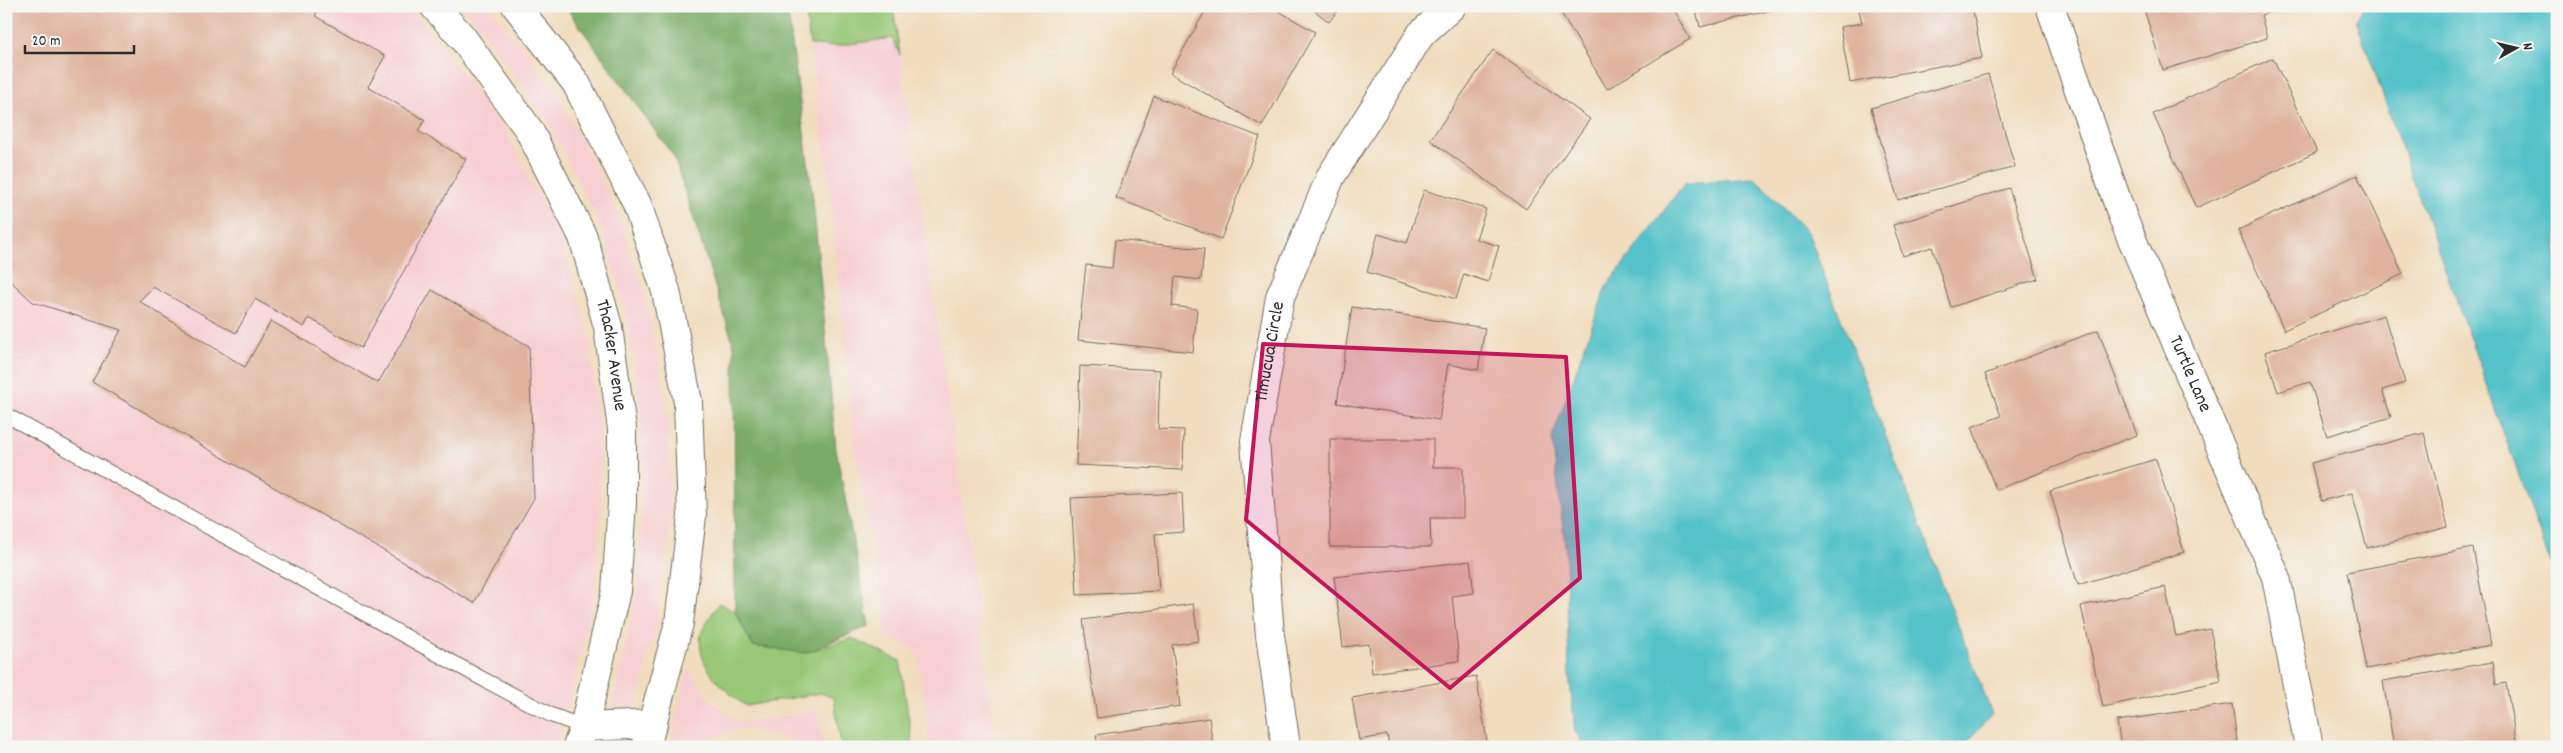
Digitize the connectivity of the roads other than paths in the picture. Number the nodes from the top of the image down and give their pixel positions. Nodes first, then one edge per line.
1 (434, 6) edge
2 (516, 6) edge
3 (1452, 6) edge
4 (2050, 6) edge
5 (6, 415) edge
6 (649, 736) edge
7 (581, 737) edge
8 (1286, 747) edge
9 (2309, 747) edge

1 - 7 street, Thacker Avenue
2 - 6 street
3 - 8 street, Timucua Circle
4 - 9 street, Turtle Lane
5 - 7 lane
6 - 7 street

